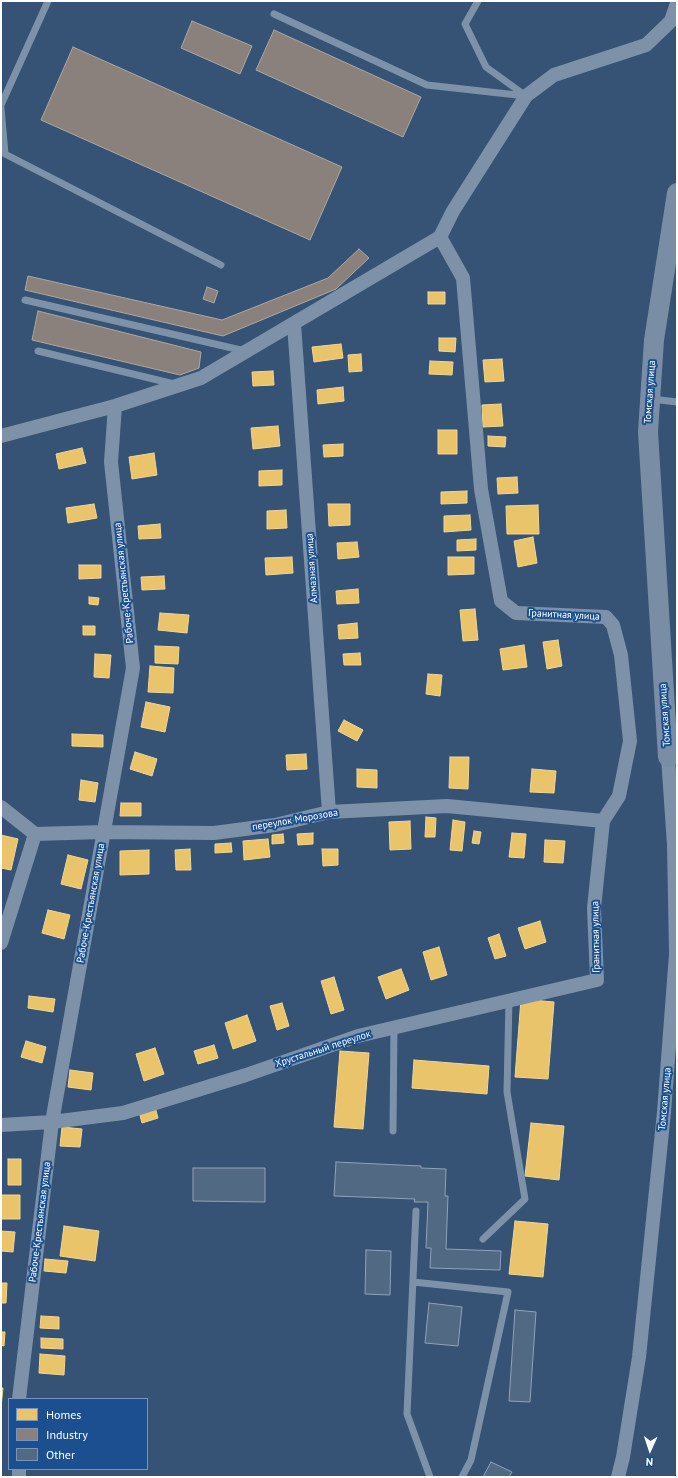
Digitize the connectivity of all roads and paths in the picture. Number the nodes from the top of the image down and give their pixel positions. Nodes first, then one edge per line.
1 (48, 1) edge
2 (478, 1) edge
3 (677, 3) edge
4 (274, 14) dead end
5 (526, 96) junction
6 (1, 106) edge
7 (677, 193) edge
8 (440, 238) junction
9 (221, 265) dead end
10 (25, 300) dead end
11 (294, 324) junction
12 (38, 351) dead end
13 (247, 351) junction
14 (178, 386) junction
15 (650, 399) junction
16 (677, 402) edge
17 (115, 406) junction
18 (1, 436) edge
19 (672, 757) edge
20 (1, 807) edge
21 (329, 812) junction
22 (603, 821) junction
23 (103, 832) junction
24 (35, 834) junction
25 (1, 944) edge
26 (597, 980) joint
27 (509, 1000) junction
28 (394, 1027) junction
29 (52, 1122) junction
30 (1, 1125) edge
31 (393, 1131) dead end
32 (416, 1211) dead end
33 (483, 1239) dead end
34 (413, 1282) junction
35 (19, 1398) edge
36 (430, 1477) edge
37 (462, 1477) edge
38 (618, 1477) edge

1 - 6 lane
2 - 5 lane
3 - 5 street
4 - 5 lane
5 - 8 street
6 - 9 lane
7 - 15 street, Томская улица
8 - 11 street
8 - 22 street, Гранитная улица
10 - 13 lane
11 - 13 street
11 - 21 street, Алмазная улица
12 - 14 lane
13 - 14 street
14 - 17 street
15 - 16 lane
15 - 19 street, Томская улица
17 - 18 street
17 - 23 street, Рабоче-Крестьянская улица
19 - 38 street, Томская улица
20 - 24 street
21 - 22 street, переулок Морозова
21 - 23 street, переулок Морозова
22 - 26 street, Гранитная улица
23 - 24 street, переулок Морозова
23 - 29 street, Рабоче-Крестьянская улица
24 - 25 street
26 - 27 street, Хрустальный переулок
27 - 28 street, Хрустальный переулок
27 - 33 lane
28 - 29 street, Хрустальный переулок
28 - 31 lane
29 - 30 street, Хрустальный переулок
29 - 35 street, Рабоче-Крестьянская улица
32 - 34 lane
34 - 36 lane
34 - 37 lane

